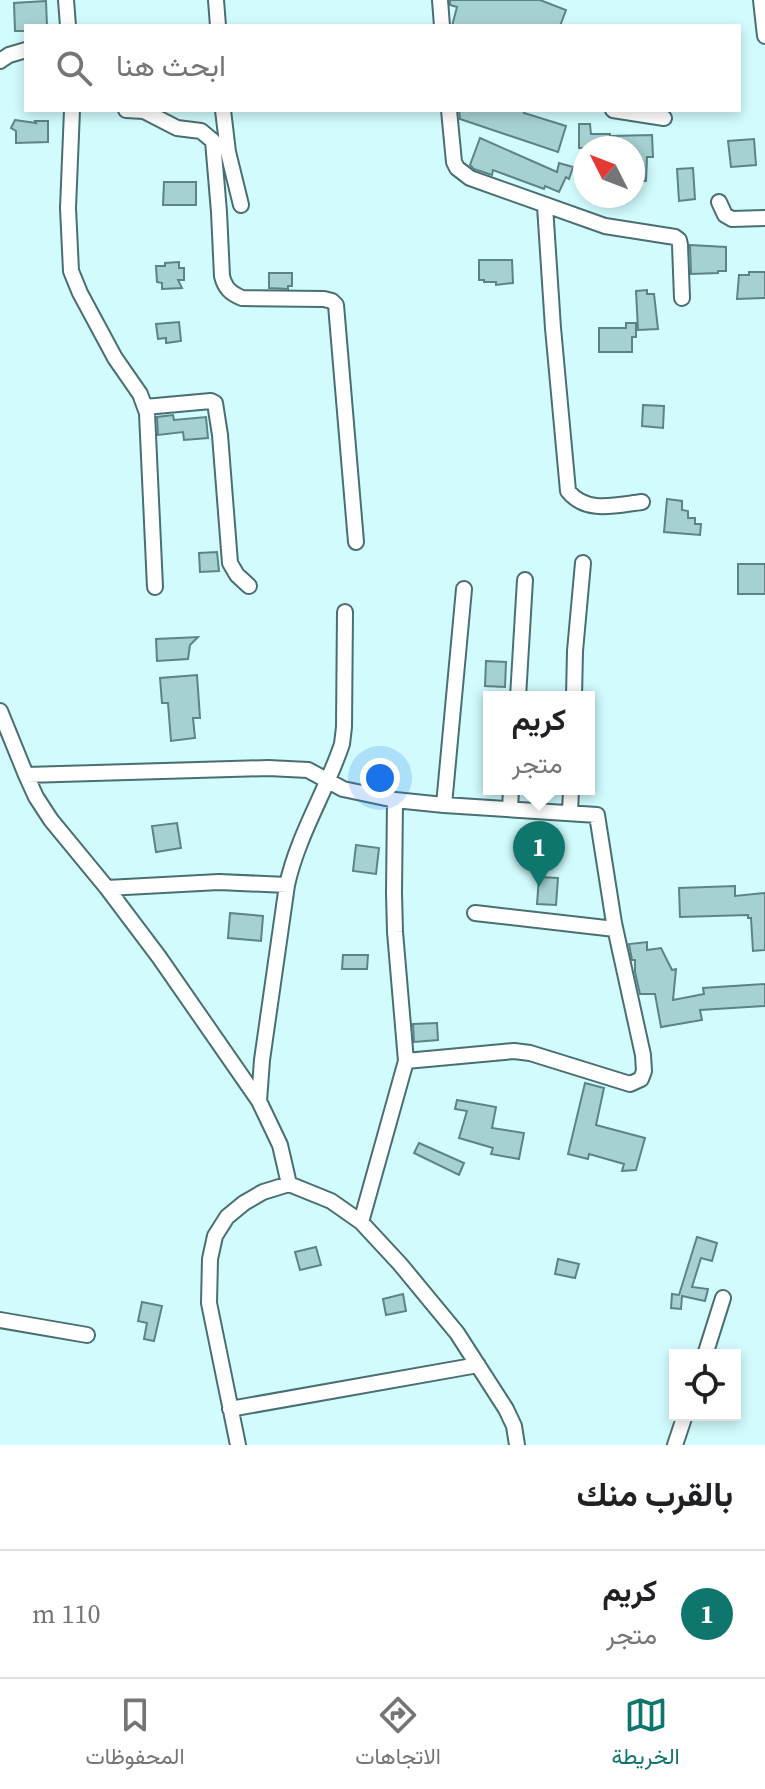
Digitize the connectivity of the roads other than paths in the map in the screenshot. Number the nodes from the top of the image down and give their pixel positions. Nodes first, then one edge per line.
1 (66, 0) edge
2 (216, 0) edge
3 (440, 0) edge
4 (761, 0) edge
5 (68, 24) edge
6 (218, 24) edge
7 (442, 24) edge
8 (765, 36) edge
9 (24, 51) edge
10 (0, 61) edge
11 (72, 112) edge
12 (146, 112) edge
13 (223, 112) edge
14 (449, 112) edge
15 (626, 112) edge
16 (664, 118) dead end
17 (719, 202) dead end
18 (241, 205) dead end
19 (545, 206) junction
20 (765, 218) edge
21 (682, 298) dead end
22 (145, 407) junction
23 (642, 502) dead end
24 (356, 542) dead end
25 (583, 563) dead end
26 (525, 580) dead end
27 (249, 586) dead end
28 (155, 587) dead end
29 (464, 589) dead end
30 (345, 612) dead end
31 (518, 691) edge
32 (574, 691) edge
33 (0, 711) edge
34 (26, 775) junction
35 (328, 781) junction
36 (511, 795) edge
37 (571, 795) edge
38 (395, 800) junction
39 (444, 805) junction
40 (510, 809) junction
41 (570, 813) junction
42 (287, 885) junction
43 (107, 888) junction
44 (475, 913) dead end
45 (615, 929) junction
46 (406, 1061) junction
47 (259, 1101) junction
48 (289, 1184) junction
49 (361, 1222) junction
50 (723, 1298) dead end
51 (0, 1320) edge
52 (87, 1335) dead end
53 (707, 1349) edge
54 (478, 1365) junction
55 (230, 1409) junction
56 (683, 1421) edge
57 (238, 1445) edge
58 (517, 1445) edge
59 (675, 1445) edge

1 - 5 street
2 - 6 street
3 - 7 street
4 - 8 street
9 - 10 street
11 - 22 street
12 - 24 street
13 - 18 street
14 - 19 street
15 - 16 street
17 - 20 street
19 - 21 street
19 - 23 street
22 - 27 street
22 - 28 street
25 - 32 street
26 - 31 street
29 - 39 street
30 - 35 street
33 - 34 street
34 - 35 street
34 - 43 street
35 - 38 street
35 - 42 street
36 - 40 street
37 - 41 street
38 - 39 street
38 - 46 street
39 - 40 street
40 - 41 street
41 - 45 street
42 - 43 street
42 - 47 street
43 - 47 street
44 - 45 street
45 - 46 street
46 - 49 street
47 - 48 street
48 - 49 street
48 - 55 street
49 - 54 street
50 - 53 street
51 - 52 street
54 - 55 street
54 - 58 street
55 - 57 street
56 - 59 street

